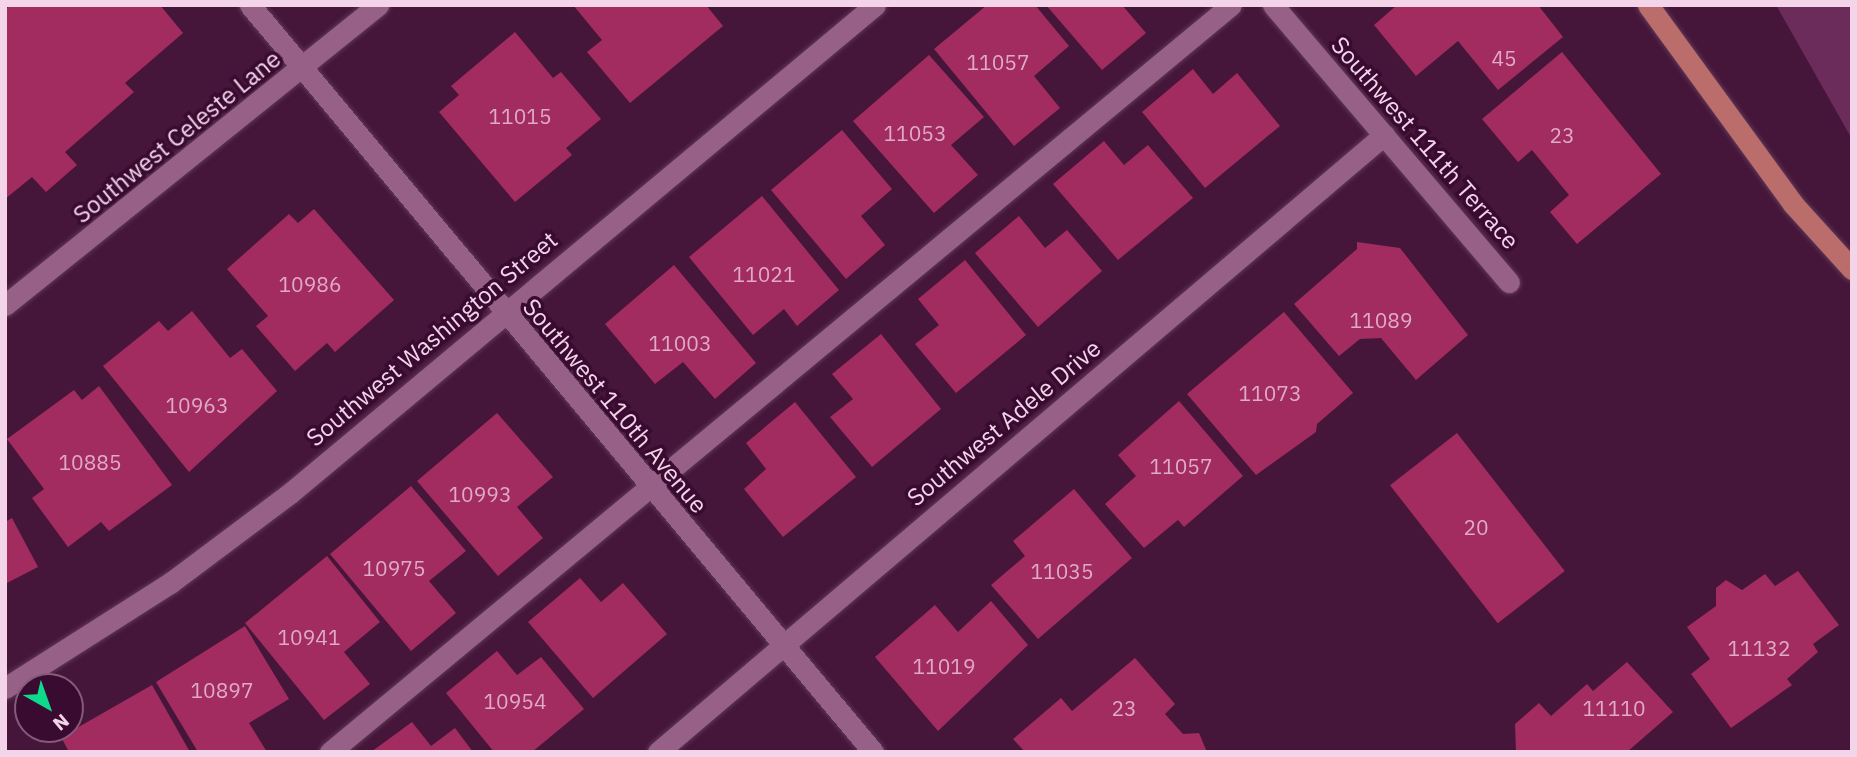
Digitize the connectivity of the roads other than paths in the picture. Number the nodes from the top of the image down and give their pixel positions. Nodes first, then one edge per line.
1 (250, 5) edge
2 (378, 5) edge
3 (875, 5) edge
4 (1231, 5) edge
5 (1273, 5) edge
6 (1648, 5) edge
7 (302, 69) junction
8 (1384, 135) junction
9 (1852, 269) edge
10 (1510, 282) dead end
11 (5, 305) edge
12 (503, 313) junction
13 (651, 489) junction
14 (783, 646) junction
15 (5, 688) edge
16 (330, 752) edge
17 (658, 752) edge
18 (873, 752) edge

1 - 7 street, Southwest 110th Avenue
2 - 7 street, Southwest Celeste Lane
3 - 12 street, Southwest Washington Street
4 - 13 street
5 - 8 street, Southwest 111th Terrace
6 - 9 main road
7 - 11 street, Southwest Celeste Lane
7 - 12 street, Southwest 110th Avenue
8 - 10 street, Southwest 111th Terrace
8 - 14 street, Southwest Adele Drive
12 - 13 street, Southwest 110th Avenue
12 - 15 street, Southwest Washington Street
13 - 14 street, Southwest 110th Avenue
13 - 16 street
14 - 17 street, Southwest Adele Drive
14 - 18 street, Southwest 110th Avenue

